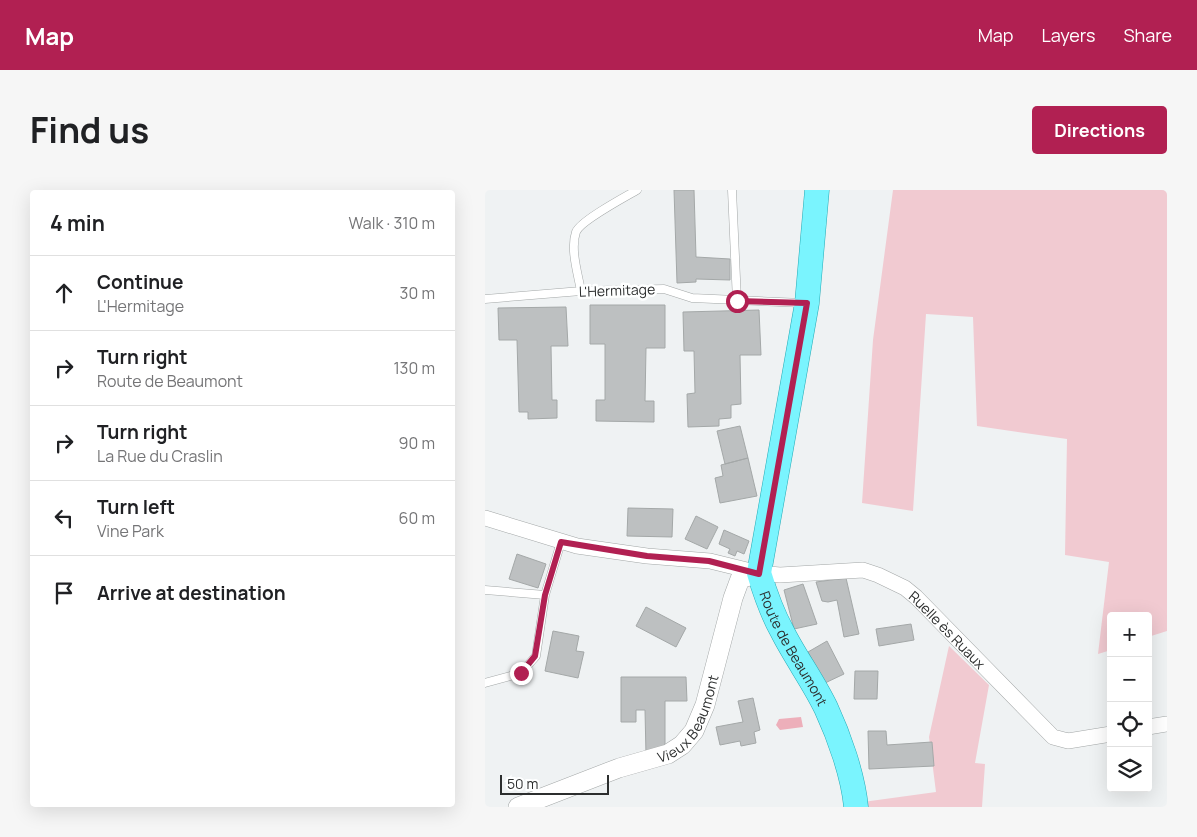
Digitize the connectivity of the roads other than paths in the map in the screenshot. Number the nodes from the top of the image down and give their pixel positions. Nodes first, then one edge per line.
1 (637, 190) edge
2 (732, 190) edge
3 (817, 190) edge
4 (581, 291) junction
5 (485, 299) edge
6 (737, 301) junction
7 (807, 303) junction
8 (485, 518) edge
9 (561, 542) junction
10 (759, 574) junction
11 (485, 590) edge
12 (545, 595) junction
13 (485, 683) edge
14 (1167, 724) edge
15 (1152, 726) edge
16 (1107, 735) edge
17 (518, 807) edge
18 (856, 807) edge

1 - 4 lane
2 - 6 lane
3 - 7 main road, Route de Beaumont
4 - 5 lane, L'Hermitage
4 - 6 lane, L'Hermitage
6 - 7 lane, L'Hermitage
7 - 10 main road, Route de Beaumont
8 - 9 street, Ruelle ès Ruaux
9 - 10 street, Ruelle ès Ruaux
9 - 12 lane
10 - 16 street, Ruelle ès Ruaux
10 - 17 street, Vieux Beaumont
10 - 18 main road, Route de Beaumont
11 - 12 lane
12 - 13 lane
14 - 15 street

